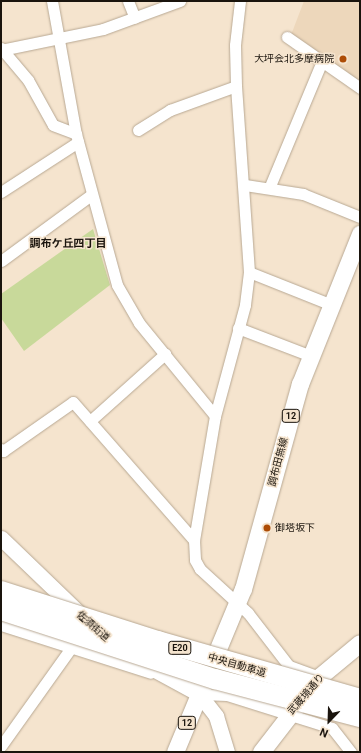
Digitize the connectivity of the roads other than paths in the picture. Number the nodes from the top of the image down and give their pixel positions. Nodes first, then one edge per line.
1 (52, 1) edge
2 (128, 1) edge
3 (180, 1) edge
4 (240, 1) edge
5 (135, 18) junction
6 (61, 36) junction
7 (287, 37) dead end
8 (1, 49) edge
9 (322, 61) junction
10 (236, 86) junction
11 (360, 88) edge
12 (138, 130) dead end
13 (77, 138) junction
14 (245, 185) junction
15 (270, 186) junction
16 (1, 192) edge
17 (91, 195) junction
18 (360, 217) edge
19 (360, 234) edge
20 (1, 261) edge
21 (250, 272) junction
22 (332, 305) junction
23 (238, 328) junction
24 (165, 354) junction
25 (311, 356) junction
26 (215, 416) junction
27 (90, 421) junction
28 (1, 449) edge
29 (1, 538) edge
30 (194, 540) junction
31 (1, 590) edge
32 (238, 603) junction
33 (1, 610) edge
34 (1, 625) edge
35 (360, 643) edge
36 (72, 648) junction
37 (319, 676) junction
38 (163, 677) junction
39 (215, 679) junction
40 (199, 694) junction
41 (360, 698) edge
42 (288, 714) junction
43 (360, 717) edge
44 (360, 727) edge
45 (1, 746) edge
46 (175, 752) edge
47 (227, 752) edge
48 (261, 752) edge
49 (351, 752) edge

1 - 6 street
2 - 5 street
3 - 5 street
4 - 10 street
5 - 6 street
6 - 8 street
6 - 13 street
7 - 9 street
8 - 13 street
9 - 11 street
9 - 15 street
10 - 12 street
10 - 14 street
13 - 16 street
13 - 17 street
14 - 15 street
14 - 21 street
15 - 18 street
17 - 20 street
17 - 24 street
19 - 22 main road, 調布田無線 / 12
21 - 22 street
21 - 23 street
22 - 25 main road, 調布田無線 / 12
23 - 25 street
23 - 26 street
24 - 26 street
24 - 27 street
25 - 32 main road, 調布田無線 / 12
26 - 30 street
27 - 28 street
27 - 30 street
29 - 38 street, 佐須街道
30 - 32 street
31 - 41 highway, 中央自動車道 / E20, bridge
32 - 37 street
32 - 40 main road, 12
33 - 39 highway, 中央自動車道 / E20, bridge
34 - 36 street
35 - 37 main road, 武蔵境通り
36 - 38 street
36 - 45 street
37 - 42 main road, 武蔵境通り
38 - 40 street, 佐須街道
39 - 43 highway, 中央自動車道 / E20, bridge
39 - 44 highway, bridge
40 - 42 street
40 - 46 main road, 12
40 - 47 street
42 - 48 main road, 武蔵境通り
42 - 49 street

